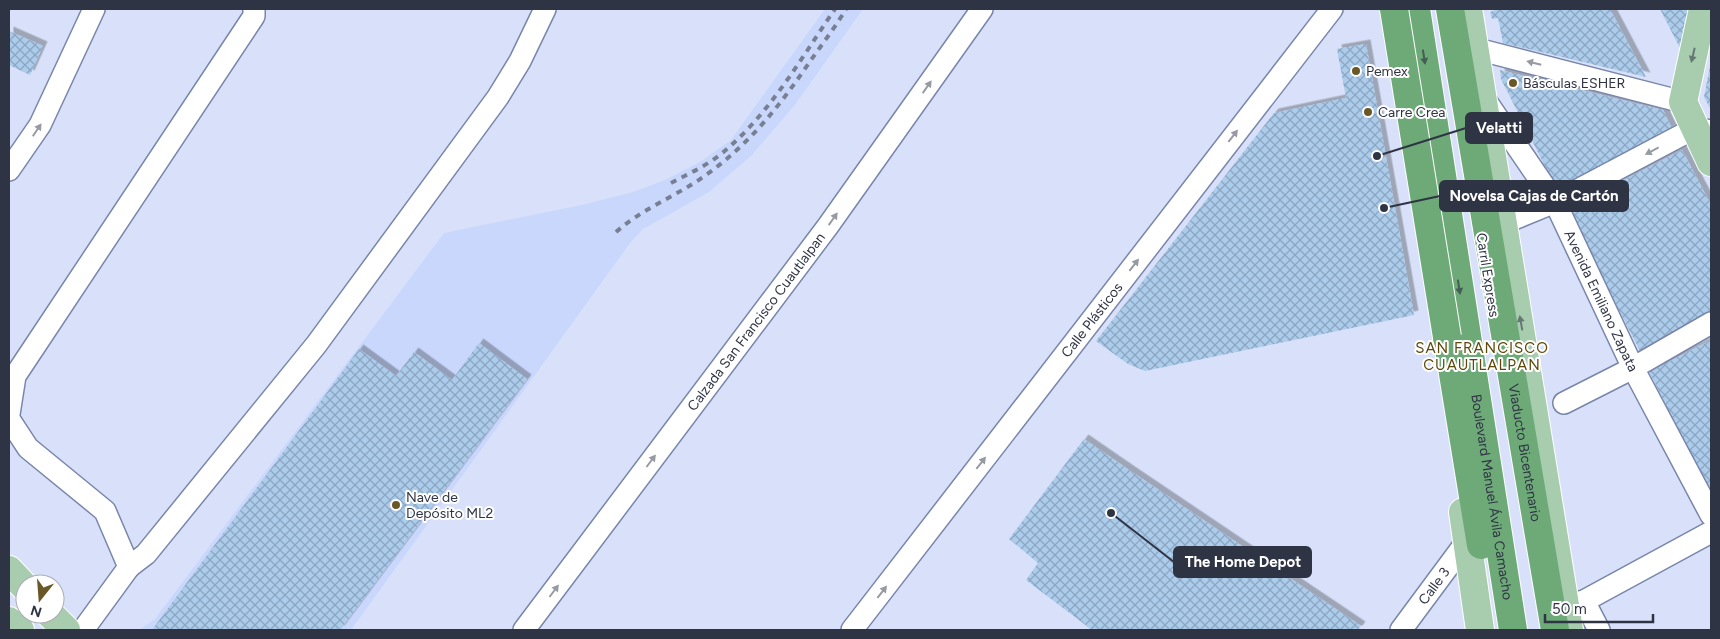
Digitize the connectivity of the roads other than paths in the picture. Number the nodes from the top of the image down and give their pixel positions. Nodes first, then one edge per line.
1 (94, 9) edge
2 (254, 9) edge
3 (545, 9) edge
4 (982, 9) edge
5 (1332, 9) edge
6 (1385, 9) edge
7 (1394, 9) edge
8 (1416, 9) edge
9 (1437, 9) edge
10 (1445, 9) edge
11 (1450, 9) edge
12 (1468, 9) edge
13 (1704, 9) edge
14 (1473, 48) junction
15 (1481, 94) junction
16 (1682, 102) junction
17 (1703, 130) edge
18 (1711, 162) edge
19 (9, 170) edge
20 (1555, 202) junction
21 (1420, 220) junction
22 (1504, 224) junction
23 (1455, 260) junction
24 (1711, 323) edge
25 (1633, 368) junction
26 (1564, 403) dead end
27 (9, 414) edge
28 (9, 419) edge
29 (1711, 515) edge
30 (1711, 532) edge
31 (1467, 541) junction
32 (128, 567) junction
33 (1573, 612) edge
34 (9, 621) edge
35 (1513, 628) edge
36 (20, 630) edge
37 (83, 630) edge
38 (524, 630) edge
39 (852, 630) edge
40 (1401, 630) edge
41 (1480, 630) edge
42 (1547, 630) edge
43 (1555, 630) edge
44 (1599, 630) edge

19 -> 1 street
2 - 27 street
3 - 32 street
38 -> 4 street, Calzada San Francisco Cuautlalpan
39 -> 5 street, Calle Plásticos
6 - 21 main road
7 - 35 highway, bridge
8 -> 23 highway, Boulevard Manuel Ávila Camacho
9 - 35 highway, Boulevard Manuel Ávila Camacho
10 - 42 highway, Carril Express
11 - 43 highway, Viaducto Bicentenario
12 - 14 main road
13 -> 16 main road
14 - 15 main road
16 -> 14 street
15 - 20 street, Avenida Emiliano Zapata
15 - 22 main road
16 - 17 main road
17 - 18 main road
17 -> 20 street
20 - 22 street
20 - 25 street, Avenida Emiliano Zapata
21 - 23 highway
21 - 31 main road
33 -> 22 main road
23 -> 35 highway, Boulevard Manuel Ávila Camacho
24 - 25 street
25 - 26 street
25 - 29 street, Avenida Emiliano Zapata
28 - 32 street
30 - 33 street
31 - 40 street, Calle 3
31 - 41 main road
32 - 37 street
33 - 44 street
34 - 36 main road

